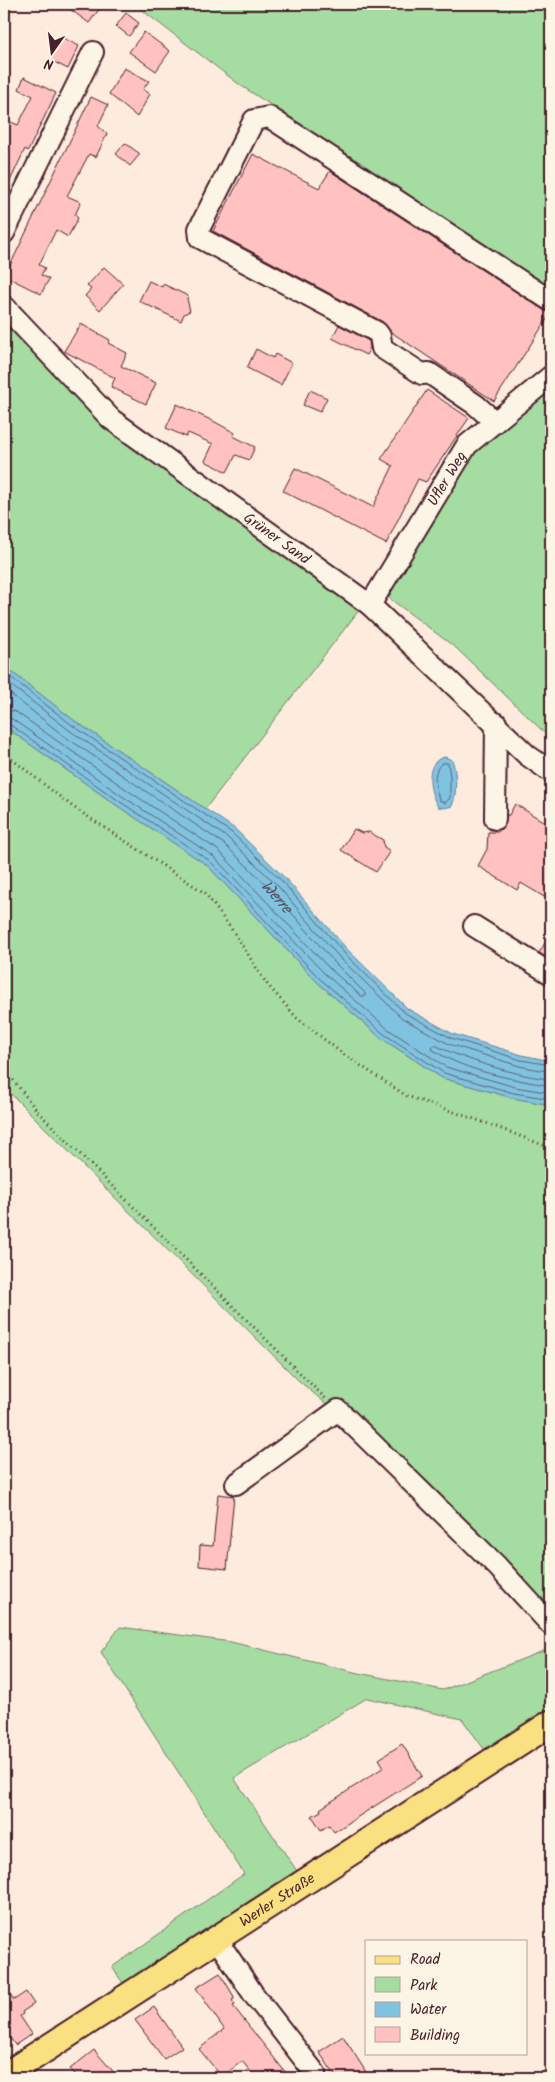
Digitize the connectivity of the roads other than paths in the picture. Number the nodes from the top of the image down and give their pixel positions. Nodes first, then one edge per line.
1 (93, 52) dead end
2 (4, 233) edge
3 (551, 301) edge
4 (4, 306) edge
5 (551, 376) edge
6 (495, 422) junction
7 (370, 605) junction
8 (496, 723) junction
9 (551, 772) edge
10 (495, 819) dead end
11 (474, 926) dead end
12 (551, 974) edge
13 (236, 1484) dead end
14 (551, 1625) edge
15 (551, 1723) edge
16 (216, 1938) junction
17 (315, 2073) dead end
18 (4, 2076) edge

1 - 2 street
3 - 6 street
4 - 7 street, Grüner Sand
5 - 6 street, Ufler Weg
6 - 7 street, Ufler Weg
7 - 8 street, Grüner Sand
8 - 9 street, Grüner Sand
8 - 10 street
11 - 12 street
13 - 14 street
15 - 16 main road, Werler Straße
16 - 17 street
16 - 18 main road, Werler Straße

